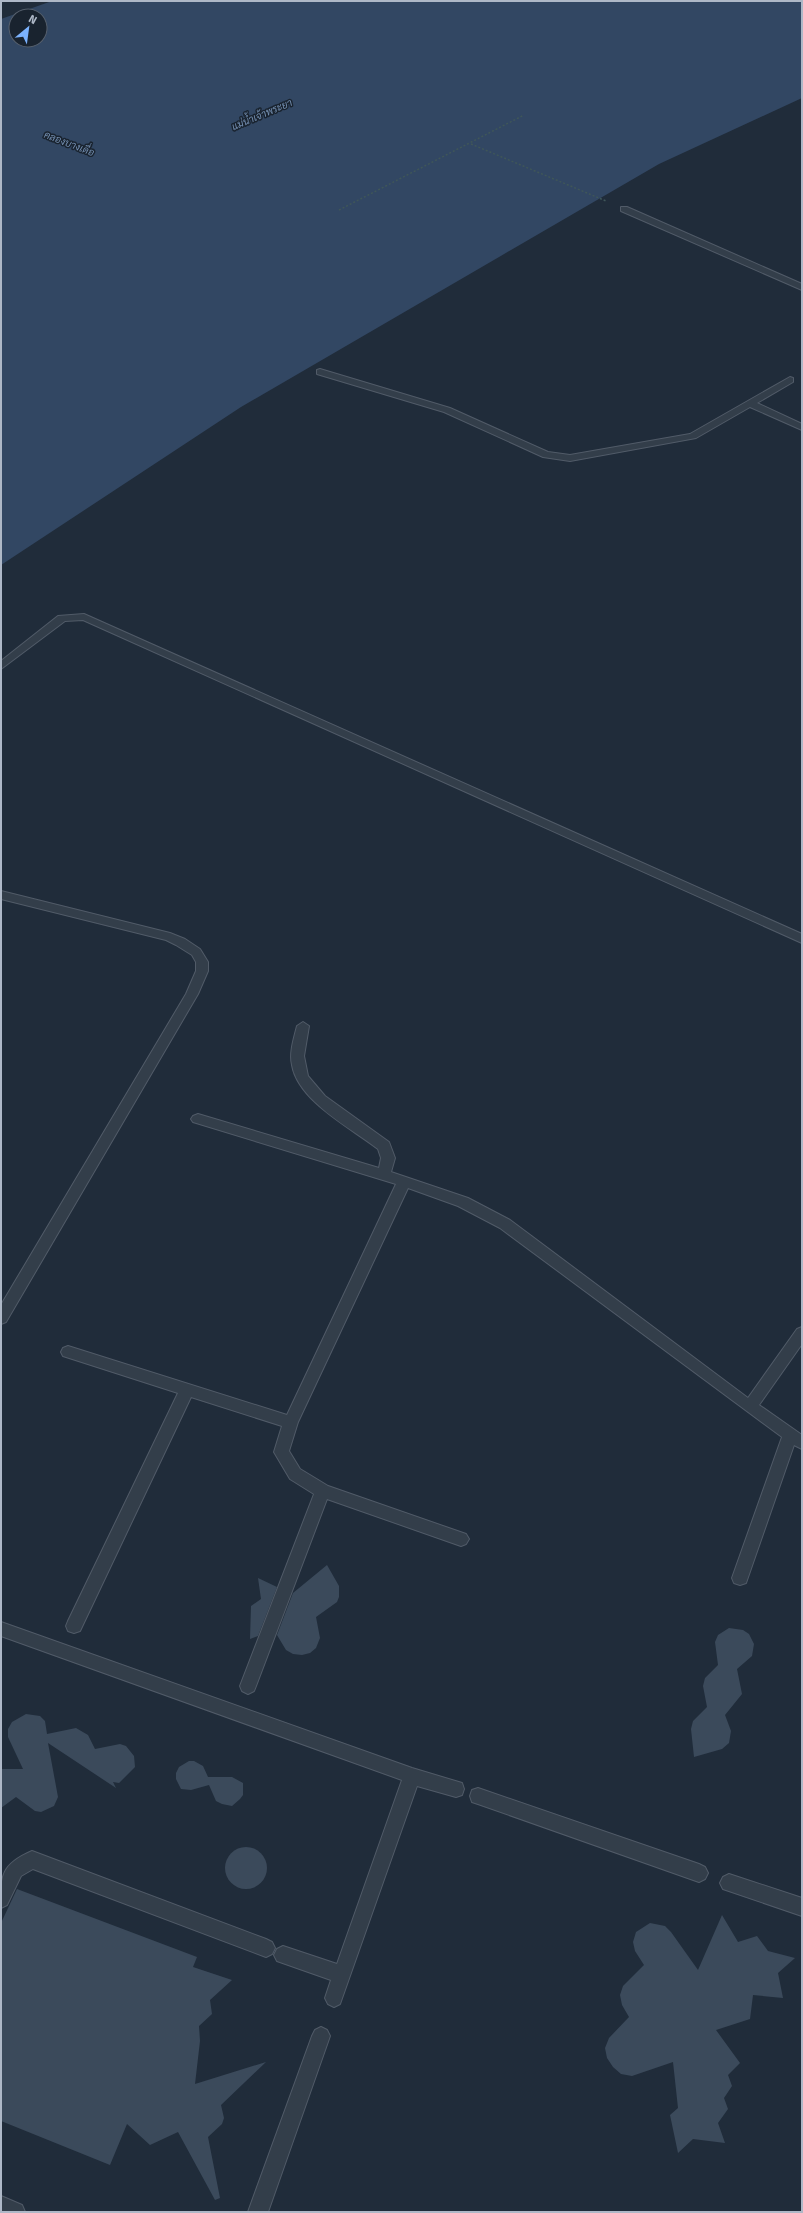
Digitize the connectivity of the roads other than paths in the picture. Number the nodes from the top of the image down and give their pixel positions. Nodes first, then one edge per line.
1 (624, 209) road end
2 (802, 287) edge
3 (320, 372) dead end
4 (790, 380) dead end
5 (750, 403) junction
6 (802, 427) edge
7 (1, 666) edge
8 (1, 895) edge
9 (802, 939) edge
10 (302, 1026) dead end
11 (198, 1119) dead end
12 (384, 1175) junction
13 (404, 1181) junction
14 (1, 1318) edge
15 (802, 1333) edge
16 (68, 1352) dead end
17 (187, 1389) junction
18 (750, 1407) junction
19 (291, 1422) junction
20 (796, 1438) edge
21 (323, 1491) junction
22 (461, 1539) dead end
23 (740, 1578) dead end
24 (74, 1626) dead end
25 (1, 1629) edge
26 (248, 1686) dead end
27 (412, 1776) junction
28 (456, 1790) dead end
29 (478, 1796) dead end
30 (699, 1873) dead end
31 (729, 1883) dead end
32 (1, 1899) edge
33 (802, 1907) edge
34 (266, 1948) dead end
35 (283, 1955) dead end
36 (342, 1975) junction
37 (334, 1998) dead end
38 (321, 2036) dead end
39 (1, 2206) edge
40 (15, 2212) edge
41 (258, 2212) edge

1 - 2 lane
3 - 5 lane
4 - 5 lane
5 - 6 lane
7 - 9 lane
8 - 14 lane
10 - 12 lane
11 - 12 lane
12 - 13 lane
13 - 18 lane
13 - 19 lane
15 - 18 lane
16 - 17 lane
17 - 19 lane
17 - 24 lane
18 - 20 lane
19 - 21 lane
20 - 23 lane
21 - 22 lane
21 - 26 lane
25 - 27 lane
27 - 28 lane
27 - 36 lane
29 - 30 lane
31 - 33 lane
32 - 34 lane
35 - 36 lane
36 - 37 lane
38 - 41 lane
39 - 40 lane

